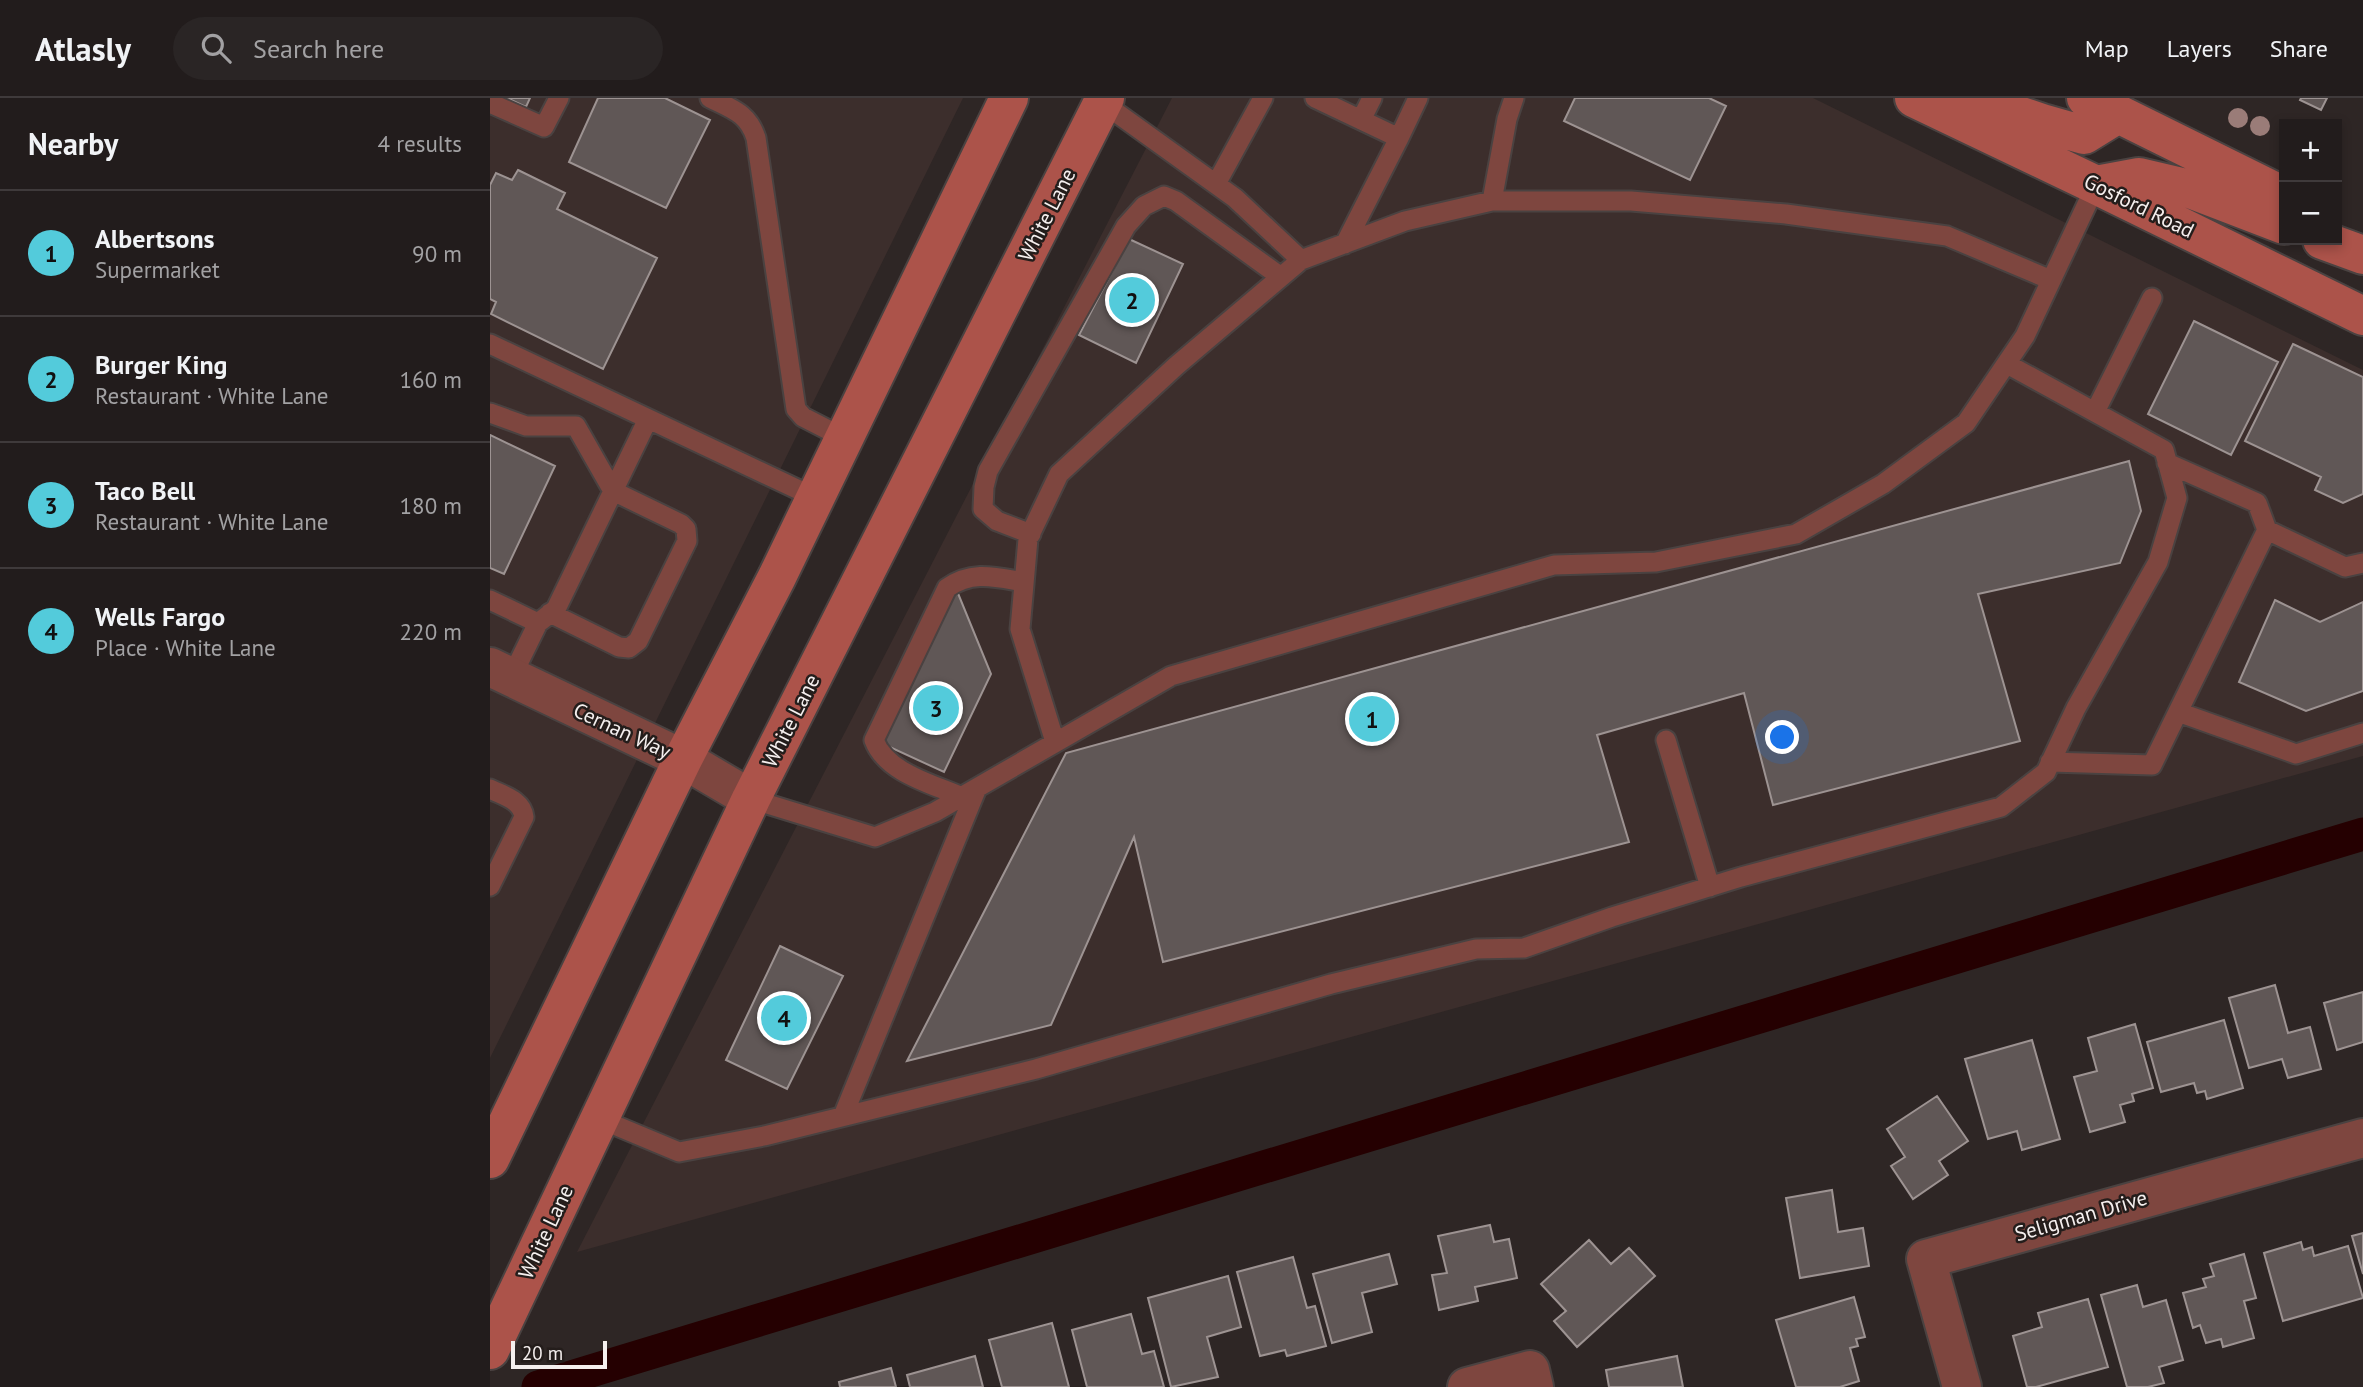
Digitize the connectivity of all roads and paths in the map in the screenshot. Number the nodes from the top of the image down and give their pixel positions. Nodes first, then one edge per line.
1 (559, 98) edge
2 (710, 98) edge
3 (1009, 98) edge
4 (1263, 98) edge
5 (1315, 98) edge
6 (1371, 98) edge
7 (1418, 98) edge
8 (1514, 98) edge
9 (1914, 98) edge
10 (1968, 98) edge
11 (1104, 100) edge
12 (490, 103) edge
13 (2110, 103) edge
14 (1361, 120) junction
15 (1399, 138) junction
16 (1216, 184) junction
17 (2096, 185) junction
18 (2279, 193) edge
19 (1492, 201) junction
20 (2279, 223) edge
21 (2342, 224) edge
22 (2363, 235) edge
23 (1345, 244) junction
24 (2335, 245) edge
25 (2363, 256) edge
26 (1301, 260) junction
27 (1281, 277) junction
28 (2052, 280) junction
29 (2152, 298) dead end
30 (2363, 316) edge
31 (490, 344) edge
32 (2007, 363) junction
33 (2095, 412) junction
34 (490, 413) edge
35 (648, 419) junction
36 (844, 438) junction
37 (2167, 463) junction
38 (613, 491) junction
39 (816, 498) junction
40 (2267, 530) junction
41 (1031, 534) junction
42 (2363, 563) edge
43 (1024, 582) junction
44 (490, 600) edge
45 (544, 618) junction
46 (500, 673) edge
47 (2178, 712) junction
48 (2363, 733) edge
49 (1666, 740) dead end
50 (1055, 743) junction
51 (683, 759) junction
52 (2050, 762) junction
53 (490, 789) edge
54 (970, 792) junction
55 (751, 799) junction
56 (490, 887) edge
57 (1710, 887) junction
58 (843, 1116) junction
59 (600, 1119) junction
60 (2363, 1138) edge
61 (490, 1159) edge
62 (490, 1350) edge
63 (1532, 1378) edge
64 (1468, 1387) edge
65 (1962, 1387) edge

1 - 12 lane
2 - 36 lane
3 - 36 main road
4 - 16 lane
5 - 14 lane
6 - 14 lane
7 - 15 lane
8 - 19 lane
9 - 17 main road, Gosford Road
10 - 13 main road
11 - 16 lane
11 - 55 main road, White Lane
13 - 18 main road
14 - 15 lane
15 - 23 lane
16 - 26 lane
17 - 20 main road
17 - 28 lane
17 - 30 main road, Gosford Road
19 - 23 lane
19 - 28 lane
21 - 22 main road
23 - 26 lane
24 - 25 main road
26 - 27 lane
27 - 41 lane
27 - 41 lane
28 - 32 lane
29 - 33 lane
31 - 35 lane
32 - 33 lane
32 - 50 lane
33 - 37 lane
34 - 38 lane
35 - 38 lane
35 - 39 lane
36 - 39 main road
37 - 40 lane
37 - 52 lane
38 - 45 lane
38 - 45 lane
39 - 51 main road
40 - 42 lane
40 - 47 lane
41 - 43 lane
43 - 50 lane
43 - 54 lane
44 - 45 lane
45 - 46 lane
46 - 51 street, Cernan Way
47 - 48 lane
47 - 52 lane
49 - 57 lane
50 - 54 lane
51 - 55 street, Cernan Way
51 - 61 main road
52 - 57 lane
53 - 56 lane
54 - 55 lane
54 - 58 lane
55 - 59 main road, White Lane
57 - 58 lane
58 - 59 lane
59 - 62 main road, White Lane
60 - 65 street, Seligman Drive
63 - 64 street

